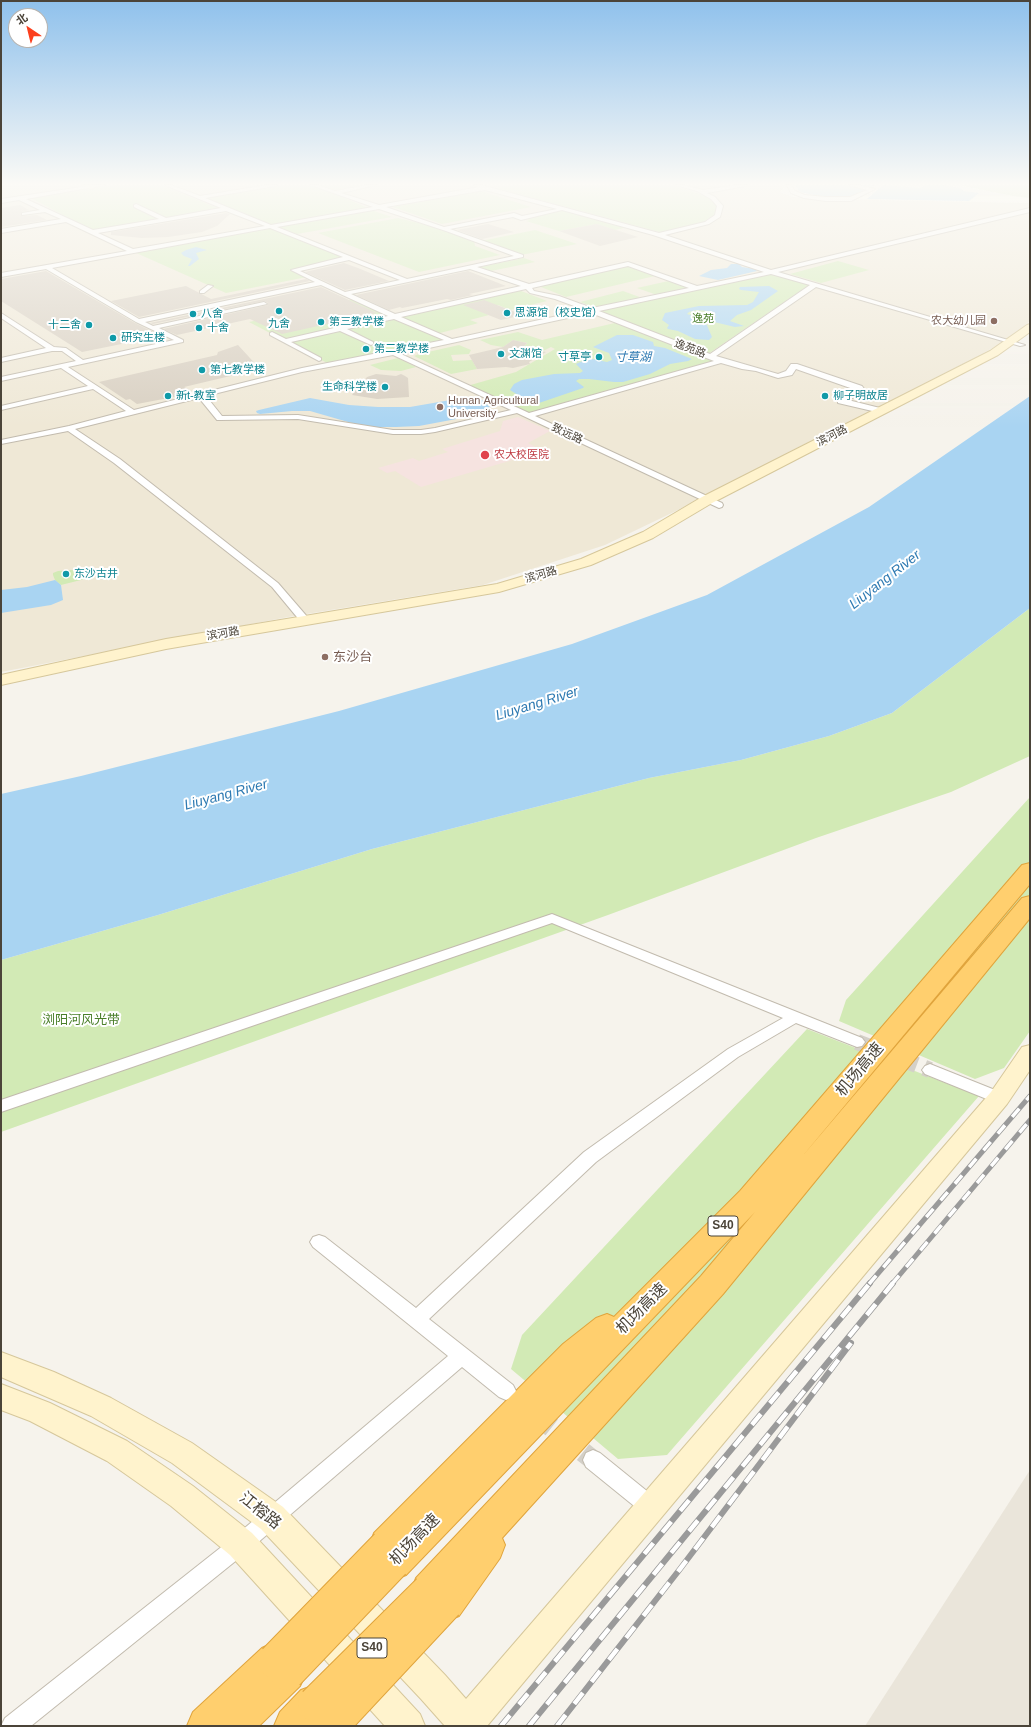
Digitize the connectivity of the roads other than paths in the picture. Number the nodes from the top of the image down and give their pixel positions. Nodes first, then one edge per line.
1 (54, 266) edge
2 (314, 266) edge
3 (368, 266) edge
4 (477, 266) edge
5 (621, 266) edge
6 (633, 266) edge
7 (751, 266) edge
8 (798, 266) edge
9 (46, 267) junction
10 (471, 267) junction
11 (771, 272) junction
12 (1, 275) edge
13 (405, 280) junction
14 (321, 283) junction
15 (815, 285) junction
16 (210, 286) dead end
17 (527, 286) junction
18 (696, 288) junction
19 (334, 289) junction
20 (202, 292) dead end
21 (319, 292) dead end
22 (344, 294) junction
23 (229, 302) junction
24 (273, 302) dead end
25 (243, 308) junction
26 (590, 311) junction
27 (1, 315) edge
28 (394, 316) junction
29 (138, 321) junction
30 (336, 327) junction
31 (1030, 327) edge
32 (152, 328) junction
33 (272, 334) dead end
34 (285, 340) junction
35 (452, 341) junction
36 (1020, 342) edge
37 (371, 343) dead end
38 (52, 349) junction
39 (394, 353) junction
40 (710, 357) junction
41 (319, 359) dead end
42 (1, 360) edge
43 (721, 361) junction
44 (82, 362) junction
45 (62, 366) junction
46 (1, 379) edge
47 (94, 387) junction
48 (201, 395) junction
49 (1, 408) edge
50 (518, 411) junction
51 (881, 411) junction
52 (132, 412) junction
53 (527, 416) junction
54 (69, 428) junction
55 (1, 442) edge
56 (712, 502) junction
57 (305, 620) junction
58 (1, 680) edge
59 (1, 693) edge
60 (1030, 870) edge
61 (1030, 903) edge
62 (796, 1018) junction
63 (857, 1042) tunnel mouth
64 (1030, 1053) edge
65 (930, 1070) tunnel mouth
66 (999, 1098) junction
67 (1, 1106) edge
68 (319, 1242) dead end
69 (416, 1320) junction
70 (462, 1356) junction
71 (1, 1364) edge
72 (506, 1391) dead end
73 (1, 1397) edge
74 (593, 1460) tunnel mouth
75 (651, 1506) junction
76 (272, 1518) junction
77 (240, 1544) junction
78 (281, 1667) junction
79 (319, 1720) edge
80 (13, 1726) edge
81 (207, 1726) edge
82 (231, 1726) edge
83 (408, 1726) edge
84 (466, 1726) edge

1 - 9 street
2 - 14 street
3 - 13 street
4 - 10 street
5 - 17 street
6 - 18 street
7 - 11 street
8 - 11 street
9 - 12 street
9 - 29 street
10 - 13 street
10 - 17 street, 逸苑路
11 - 15 street
11 - 18 street
13 - 22 street
14 - 19 street
14 - 23 street
15 - 36 street
15 - 40 street
16 - 20 street
17 - 26 street, 逸苑路
17 - 28 street
18 - 26 street
19 - 21 street
19 - 22 street
22 - 28 street
23 - 25 street
23 - 29 street
24 - 25 street
25 - 32 street
26 - 35 street
26 - 40 street, 逸苑路
27 - 38 street
28 - 30 street
28 - 35 street
29 - 32 street
30 - 34 street
30 - 37 street
31 - 36 main road, 滨河路
32 - 44 street
33 - 34 street
34 - 41 street
35 - 39 street
36 - 51 main road, 滨河路
36 - 56 main road, 滨河路
38 - 42 street
38 - 44 street
39 - 48 street
39 - 50 street, 致远路
40 - 43 street, 逸苑路
43 - 51 street
43 - 53 street, 逸苑路
44 - 45 street
45 - 46 street
45 - 47 street
47 - 49 street
47 - 52 street
48 - 50 street
48 - 52 street
50 - 53 street, 致远路
51 - 56 main road, 滨河路
52 - 54 street
53 - 56 street, 致远路
54 - 55 street
54 - 57 street
56 - 57 main road, 滨河路
56 - 59 main road, 滨河路
57 - 58 main road, 滨河路
60 - 78 highway, 机场高速 / S40, bridge
61 - 79 highway, 机场高速 / S40, bridge
62 - 63 street
62 - 67 street
62 - 69 street
64 - 66 main road
65 - 66 street
66 - 75 main road
68 - 69 street
69 - 70 street
70 - 72 street
70 - 76 street
71 - 76 main road, 江榕路
73 - 77 main road
74 - 75 street
75 - 84 main road
76 - 77 street
76 - 84 main road, 江榕路
77 - 80 street
77 - 83 main road
78 - 81 highway
78 - 82 highway, 机场高速

